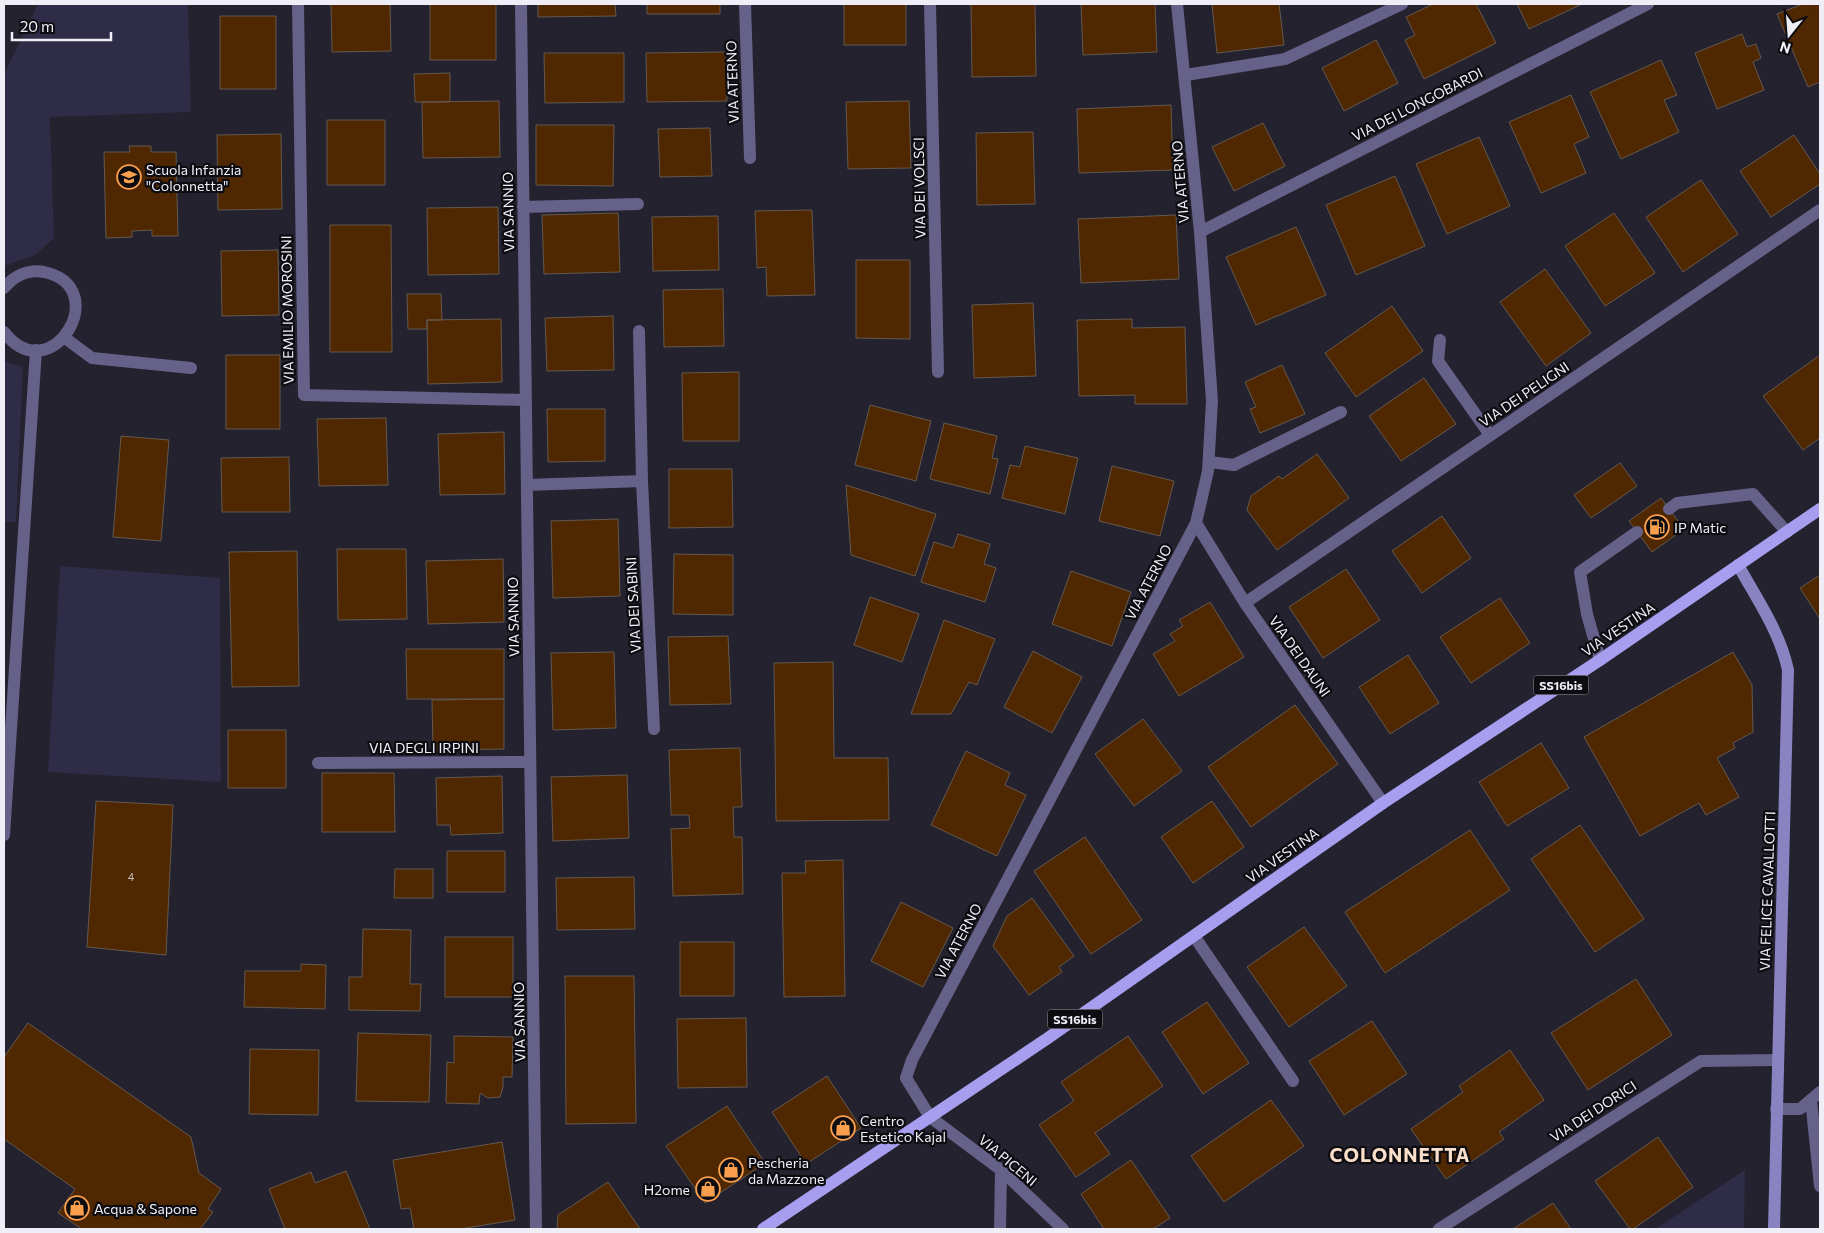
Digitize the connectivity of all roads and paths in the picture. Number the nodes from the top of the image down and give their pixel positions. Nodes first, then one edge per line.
1 (298, 4) edge
2 (521, 4) edge
3 (745, 4) edge
4 (930, 4) edge
5 (1177, 4) edge
6 (1402, 4) edge
7 (1648, 4) edge
8 (1186, 75) junction
9 (750, 158) dead end
10 (638, 204) dead end
11 (523, 207) junction
12 (1820, 210) edge
13 (1200, 232) junction
14 (4, 288) edge
15 (639, 331) dead end
16 (4, 332) edge
17 (65, 338) junction
18 (1440, 340) dead end
19 (36, 350) junction
20 (191, 368) dead end
21 (938, 372) dead end
22 (525, 400) junction
23 (1341, 412) dead end
24 (1490, 435) junction
25 (1209, 462) junction
26 (642, 481) junction
27 (526, 485) junction
28 (1669, 509) dead end
29 (1820, 509) edge
30 (1196, 523) junction
31 (1637, 532) dead end
32 (1787, 532) junction
33 (1738, 566) junction
34 (1245, 603) junction
35 (1600, 660) junction
36 (654, 728) dead end
37 (530, 762) junction
38 (318, 763) dead end
39 (1383, 803) junction
40 (4, 836) edge
41 (1194, 936) junction
42 (1777, 1060) junction
43 (1293, 1081) dead end
44 (1816, 1096) edge
45 (1776, 1109) junction
46 (930, 1117) junction
47 (1001, 1170) junction
48 (1820, 1186) edge
49 (536, 1229) edge
50 (763, 1229) edge
51 (1000, 1229) edge
52 (1062, 1229) edge
53 (1439, 1229) edge
54 (1774, 1229) edge

1 - 22 street, VIA EMILIO MOROSINI
2 - 11 street, VIA SANNIO
3 - 9 street, VIA ATERNO
4 - 21 street, VIA DEI VOLSCI
5 - 8 street, VIA ATERNO
6 - 8 street
7 - 13 street, VIA DEI LONGOBARDI
8 - 13 street, VIA ATERNO
10 - 11 street
11 - 22 street, VIA SANNIO
12 - 24 street, VIA DEI PELIGNI
13 - 25 street, VIA ATERNO
14 - 17 street
15 - 26 street, VIA DEI SABINI
16 - 19 street
17 - 19 street
17 - 20 street
18 - 24 street
19 - 40 street
22 - 27 street, VIA SANNIO
23 - 25 street
24 - 34 street, VIA DEI PELIGNI
25 - 30 street, VIA ATERNO
26 - 27 street
26 - 36 street, VIA DEI SABINI
27 - 37 street, VIA SANNIO
28 - 32 street
29 - 32 main road, VIA VESTINA / SS16bis
30 - 34 street, VIA DEI DAUNI
30 - 46 street, VIA ATERNO
31 - 35 street
32 - 33 main road, VIA VESTINA / SS16bis
33 - 35 main road, VIA VESTINA / SS16bis
33 - 42 main road, VIA FELICE CAVALLOTTI
34 - 39 street, VIA DEI DAUNI
35 - 39 main road, VIA VESTINA / SS16bis
37 - 38 street, VIA DEGLI IRPINI
37 - 49 street, VIA SANNIO
39 - 41 main road, VIA VESTINA / SS16bis
41 - 43 street
41 - 46 main road, VIA VESTINA / SS16bis
42 - 45 main road, VIA FELICE CAVALLOTTI
42 - 53 street, VIA DEI DORICI
44 - 45 street
44 - 48 street
45 - 54 main road, VIA FELICE CAVALLOTTI
46 - 47 street, VIA PICENI
46 - 50 main road, VIA VESTINA / SS16bis
47 - 51 street
47 - 52 street, VIA PICENI

